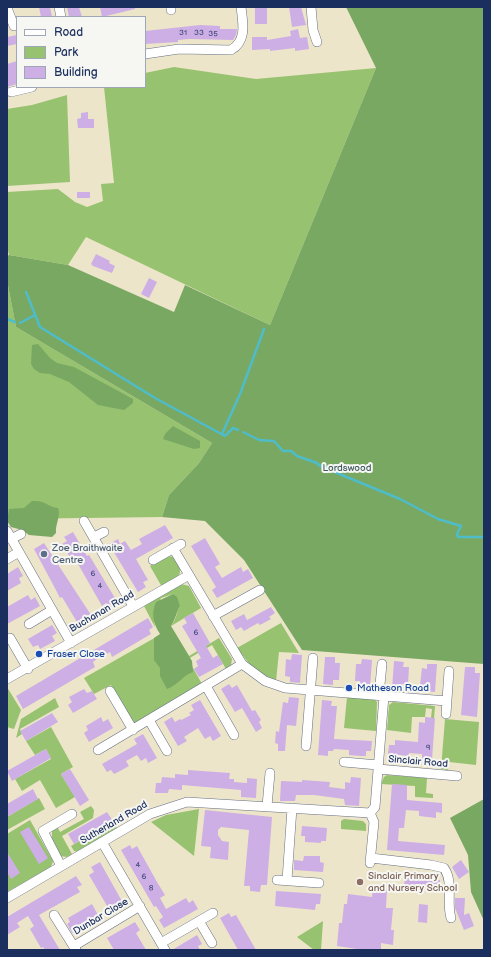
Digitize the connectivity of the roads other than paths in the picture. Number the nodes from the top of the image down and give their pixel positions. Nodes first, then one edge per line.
1 (241, 7) edge
2 (311, 7) edge
3 (7, 8) edge
4 (13, 27) edge
5 (317, 42) dead end
6 (146, 54) edge
7 (28, 88) edge
8 (11, 92) dead end
9 (84, 521) dead end
10 (104, 532) dead end
11 (21, 534) dead end
12 (9, 535) edge
13 (94, 537) junction
14 (19, 552) junction
15 (7, 559) edge
16 (153, 560) dead end
17 (189, 575) junction
18 (260, 590) dead end
19 (133, 606) junction
20 (52, 610) junction
21 (213, 616) junction
22 (30, 624) dead end
23 (10, 638) dead end
24 (71, 643) junction
25 (313, 658) dead end
26 (242, 664) junction
27 (382, 664) dead end
28 (28, 669) junction
29 (449, 671) dead end
30 (7, 679) edge
31 (206, 686) junction
32 (310, 690) junction
33 (110, 691) dead end
34 (382, 696) junction
35 (447, 701) junction
36 (446, 714) dead end
37 (149, 720) junction
38 (133, 730) junction
39 (234, 735) dead end
40 (306, 746) dead end
41 (98, 750) dead end
42 (167, 751) dead end
43 (344, 762) dead end
44 (378, 767) junction
45 (270, 773) dead end
46 (457, 776) dead end
47 (267, 806) junction
48 (292, 808) junction
49 (370, 813) junction
50 (72, 814) dead end
51 (102, 842) junction
52 (61, 866) junction
53 (277, 880) dead end
54 (287, 880) junction
55 (319, 883) dead end
56 (7, 898) edge
57 (140, 906) junction
58 (438, 906) dead end
59 (448, 906) junction
60 (213, 913) dead end
61 (54, 915) dead end
62 (451, 918) dead end
63 (199, 921) junction
64 (212, 942) dead end
65 (163, 947) edge
66 (75, 948) edge

1 - 6 street
2 - 5 street
3 - 4 street
7 - 8 street
9 - 13 street
10 - 13 street
11 - 12 street
12 - 14 street
13 - 19 street
14 - 15 street
14 - 20 street
16 - 17 street
17 - 19 street, Buchanan Road
17 - 21 street
18 - 21 street
19 - 24 street, Buchanan Road
20 - 22 street
20 - 24 street
21 - 26 street
23 - 28 street
24 - 28 street, Buchanan Road
25 - 32 street
26 - 31 street
26 - 32 street
27 - 34 street
28 - 30 street, Buchanan Road
29 - 35 street
31 - 37 street
31 - 39 street
32 - 34 street
32 - 40 street
33 - 38 street
34 - 35 street
34 - 44 street, Sinclair Road
35 - 36 street
37 - 38 street
37 - 42 street
38 - 41 street
43 - 44 street
44 - 46 street, Sinclair Road
44 - 49 street, Sinclair Road
45 - 47 street
47 - 48 street, Sutherland Road
47 - 51 street, Sutherland Road
48 - 49 street, Sutherland Road
48 - 54 street
49 - 59 street, Sinclair Road
50 - 52 street
51 - 52 street, Sutherland Road
51 - 57 street, Dunbar Close
52 - 56 street, Sutherland Road
53 - 54 street
54 - 55 street
57 - 65 street, Dunbar Close
57 - 66 street, Dunbar Close
58 - 59 street
59 - 62 street
60 - 63 street, Dunbar Close
61 - 66 street, Dunbar Close
63 - 64 street
63 - 65 street, Dunbar Close

